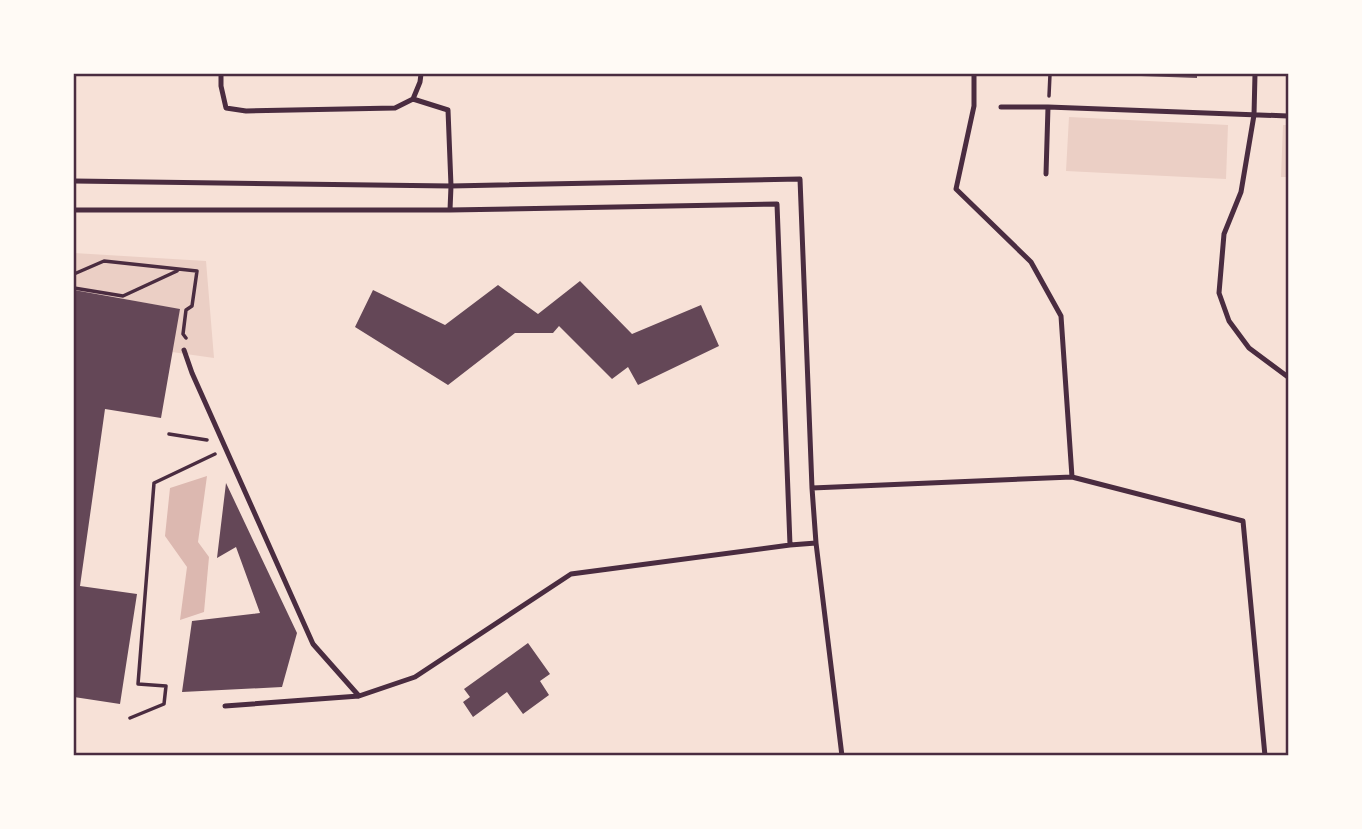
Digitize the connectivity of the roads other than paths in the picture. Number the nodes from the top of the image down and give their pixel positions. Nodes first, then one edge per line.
1 (221, 74) edge
2 (421, 74) edge
3 (974, 74) edge
4 (1255, 74) edge
5 (413, 99) junction
6 (1001, 107) dead end
7 (1048, 107) junction
8 (1254, 115) junction
9 (1289, 116) edge
10 (1046, 174) dead end
11 (74, 181) edge
12 (451, 186) junction
13 (74, 210) edge
14 (450, 210) junction
15 (184, 350) road end
16 (1289, 377) edge
17 (1072, 477) junction
18 (812, 488) junction
19 (816, 543) junction
20 (790, 545) junction
21 (359, 696) junction
22 (225, 706) dead end
23 (842, 755) edge
24 (1265, 755) edge

1 - 5 lane
2 - 5 lane
3 - 17 lane
4 - 8 lane
5 - 12 lane
6 - 7 lane
7 - 8 lane
7 - 10 lane
8 - 9 lane
8 - 16 lane
11 - 12 lane
12 - 14 lane
12 - 18 lane
13 - 14 lane
14 - 20 lane
15 - 21 lane
17 - 18 lane
17 - 24 lane
18 - 19 lane
19 - 20 lane
19 - 23 lane
20 - 21 lane
21 - 22 lane

